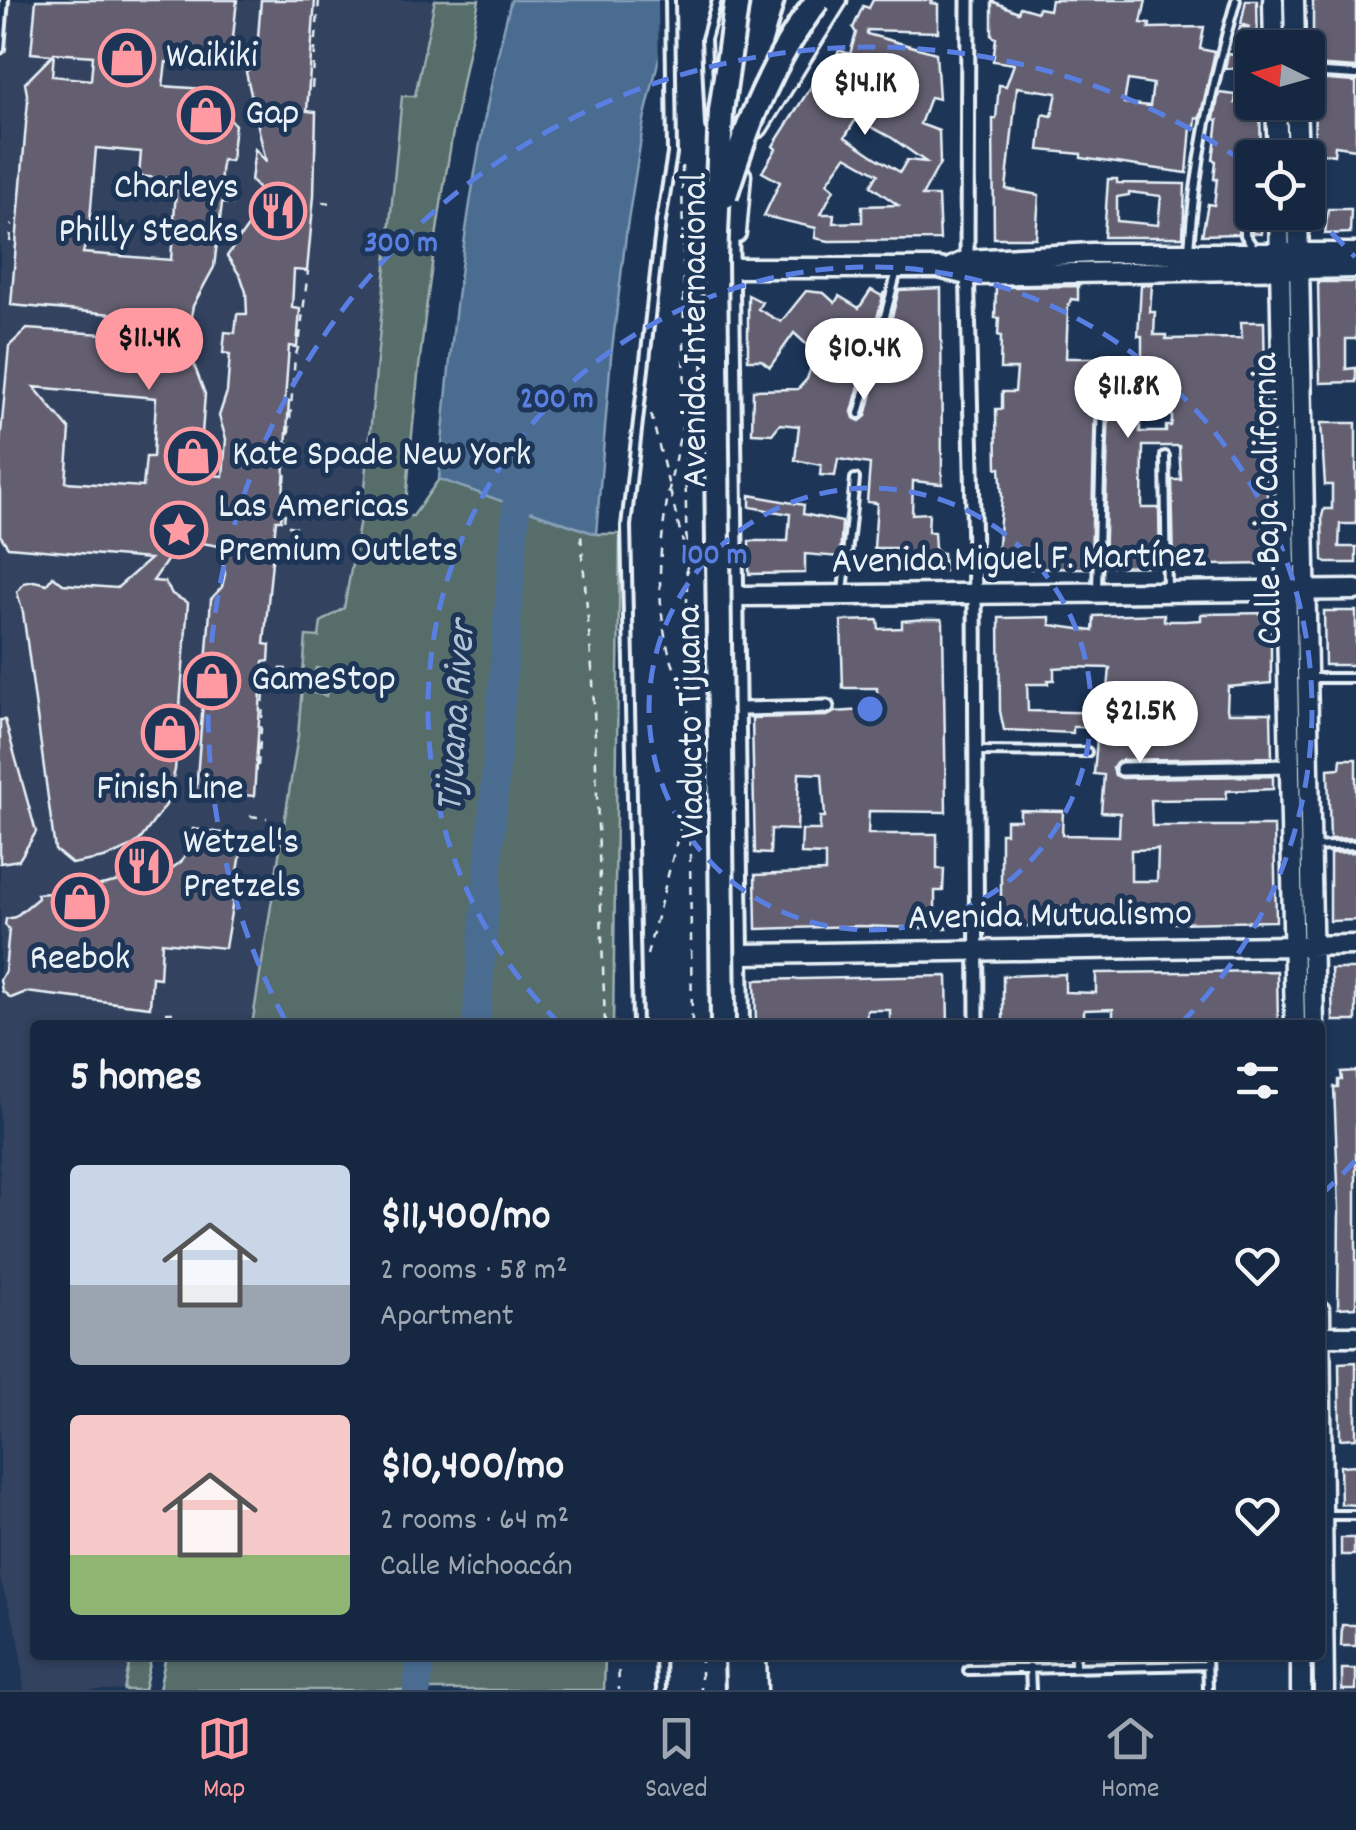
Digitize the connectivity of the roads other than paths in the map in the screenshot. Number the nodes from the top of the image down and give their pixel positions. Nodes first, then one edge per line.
1 (4, 0) edge
2 (670, 0) edge
3 (717, 0) edge
4 (737, 0) edge
5 (750, 0) edge
6 (772, 0) edge
7 (818, 0) edge
8 (835, 0) edge
9 (968, 0) edge
10 (1236, 0) edge
11 (1273, 0) edge
12 (1294, 0) edge
13 (1274, 30) edge
14 (1295, 30) edge
15 (0, 49) edge
16 (1325, 73) edge
17 (1356, 76) edge
18 (740, 114) junction
19 (717, 156) junction
20 (725, 196) junction
21 (1245, 230) edge
22 (1283, 230) edge
23 (1295, 230) edge
24 (1256, 252) junction
25 (1092, 253) junction
26 (1356, 253) edge
27 (1289, 260) junction
28 (1189, 262) junction
29 (898, 266) junction
30 (735, 268) junction
31 (961, 268) junction
32 (1356, 268) edge
33 (1092, 274) junction
34 (1102, 400) dead end
35 (859, 414) dead end
36 (1165, 456) dead end
37 (855, 479) dead end
38 (1097, 590) junction
39 (1356, 590) edge
40 (1167, 591) junction
41 (1295, 591) junction
42 (975, 592) junction
43 (843, 594) junction
44 (742, 596) junction
45 (1298, 678) junction
46 (1356, 678) edge
47 (827, 708) dead end
48 (744, 709) junction
49 (976, 751) junction
50 (1087, 752) dead end
51 (1291, 766) junction
52 (1122, 769) dead end
53 (1356, 846) edge
54 (1310, 847) junction
55 (1356, 946) edge
56 (1303, 947) junction
57 (976, 953) junction
58 (745, 954) junction
59 (637, 1020) edge
60 (720, 1020) edge
61 (720, 1020) edge
62 (734, 1020) edge
63 (734, 1020) edge
64 (746, 1020) edge
65 (977, 1020) edge
66 (1295, 1020) edge
67 (1313, 1020) edge
68 (1325, 1336) edge
69 (1356, 1336) edge
70 (1325, 1515) edge
71 (1356, 1515) edge
72 (660, 1660) edge
73 (734, 1660) edge
74 (756, 1660) edge
75 (1075, 1660) edge
76 (1125, 1660) edge
77 (1208, 1660) edge
78 (1301, 1660) edge
79 (1324, 1660) edge
80 (1208, 1665) junction
81 (1075, 1666) junction
82 (1125, 1666) junction
83 (1030, 1667) junction
84 (968, 1670) dead end
85 (662, 1690) edge
86 (735, 1690) edge
87 (757, 1690) edge
88 (1030, 1690) edge
89 (1208, 1690) edge
90 (1302, 1690) edge
91 (1324, 1690) edge

1 - 15 lane
2 - 59 lane
3 - 19 lane
4 - 61 highway, Viaducto Tijuana, bridge
5 - 19 highway, Avenida Internacional
5 - 20 highway, Viaducto Tijuana, bridge
6 - 18 highway, Avenida Internacional
7 - 20 highway, bridge
8 - 18 highway
8 - 30 street, Avenida Internacional
9 - 31 street
10 - 28 lane
11 - 13 street
12 - 14 street
16 - 17 lane
18 - 63 highway, Avenida Internacional
19 - 60 highway, Avenida Internacional
20 - 62 highway, Viaducto Tijuana, bridge
21 - 24 lane
22 - 27 street, Calle Baja California
23 - 27 street, Calle Baja California
24 - 27 street
24 - 28 street
25 - 28 street
25 - 31 street
25 - 33 street
26 - 27 street
27 - 28 street
27 - 32 street
27 - 41 street, Calle Baja California
28 - 33 street
29 - 30 street
29 - 31 street
29 - 35 lane
30 - 44 street, Avenida Internacional
31 - 33 street
31 - 42 street
34 - 38 lane
36 - 40 lane
37 - 43 lane
38 - 40 street, Avenida Miguel F. Martínez
38 - 42 street, Avenida Miguel F. Martínez
39 - 41 street, Avenida Miguel F. Martínez
40 - 41 street, Avenida Miguel F. Martínez
41 - 45 street, Calle Baja California
42 - 43 street, Avenida Miguel F. Martínez
42 - 49 street
43 - 44 street, Avenida Miguel F. Martínez
44 - 48 street, Avenida Internacional
45 - 46 lane
45 - 51 street, Calle Baja California
45 - 54 street, Calle Baja California
47 - 48 street
48 - 58 street, Avenida Internacional
49 - 50 lane
49 - 57 street
51 - 52 street
51 - 56 street, Calle Baja California
53 - 54 lane
54 - 56 street, Calle Baja California
55 - 56 street, Avenida Mutualismo
56 - 57 street, Avenida Mutualismo
56 - 66 street, Calle Baja California
56 - 67 street, Calle Baja California
57 - 58 street, Avenida Mutualismo
57 - 65 street
58 - 64 street, Avenida Internacional
68 - 69 street
70 - 71 lane
72 - 85 lane
73 - 86 highway
74 - 87 street
75 - 81 lane
76 - 82 lane
77 - 80 lane
78 - 90 street
79 - 91 street
80 - 82 lane
80 - 89 lane
81 - 82 lane
81 - 83 lane
83 - 84 lane
83 - 88 lane

